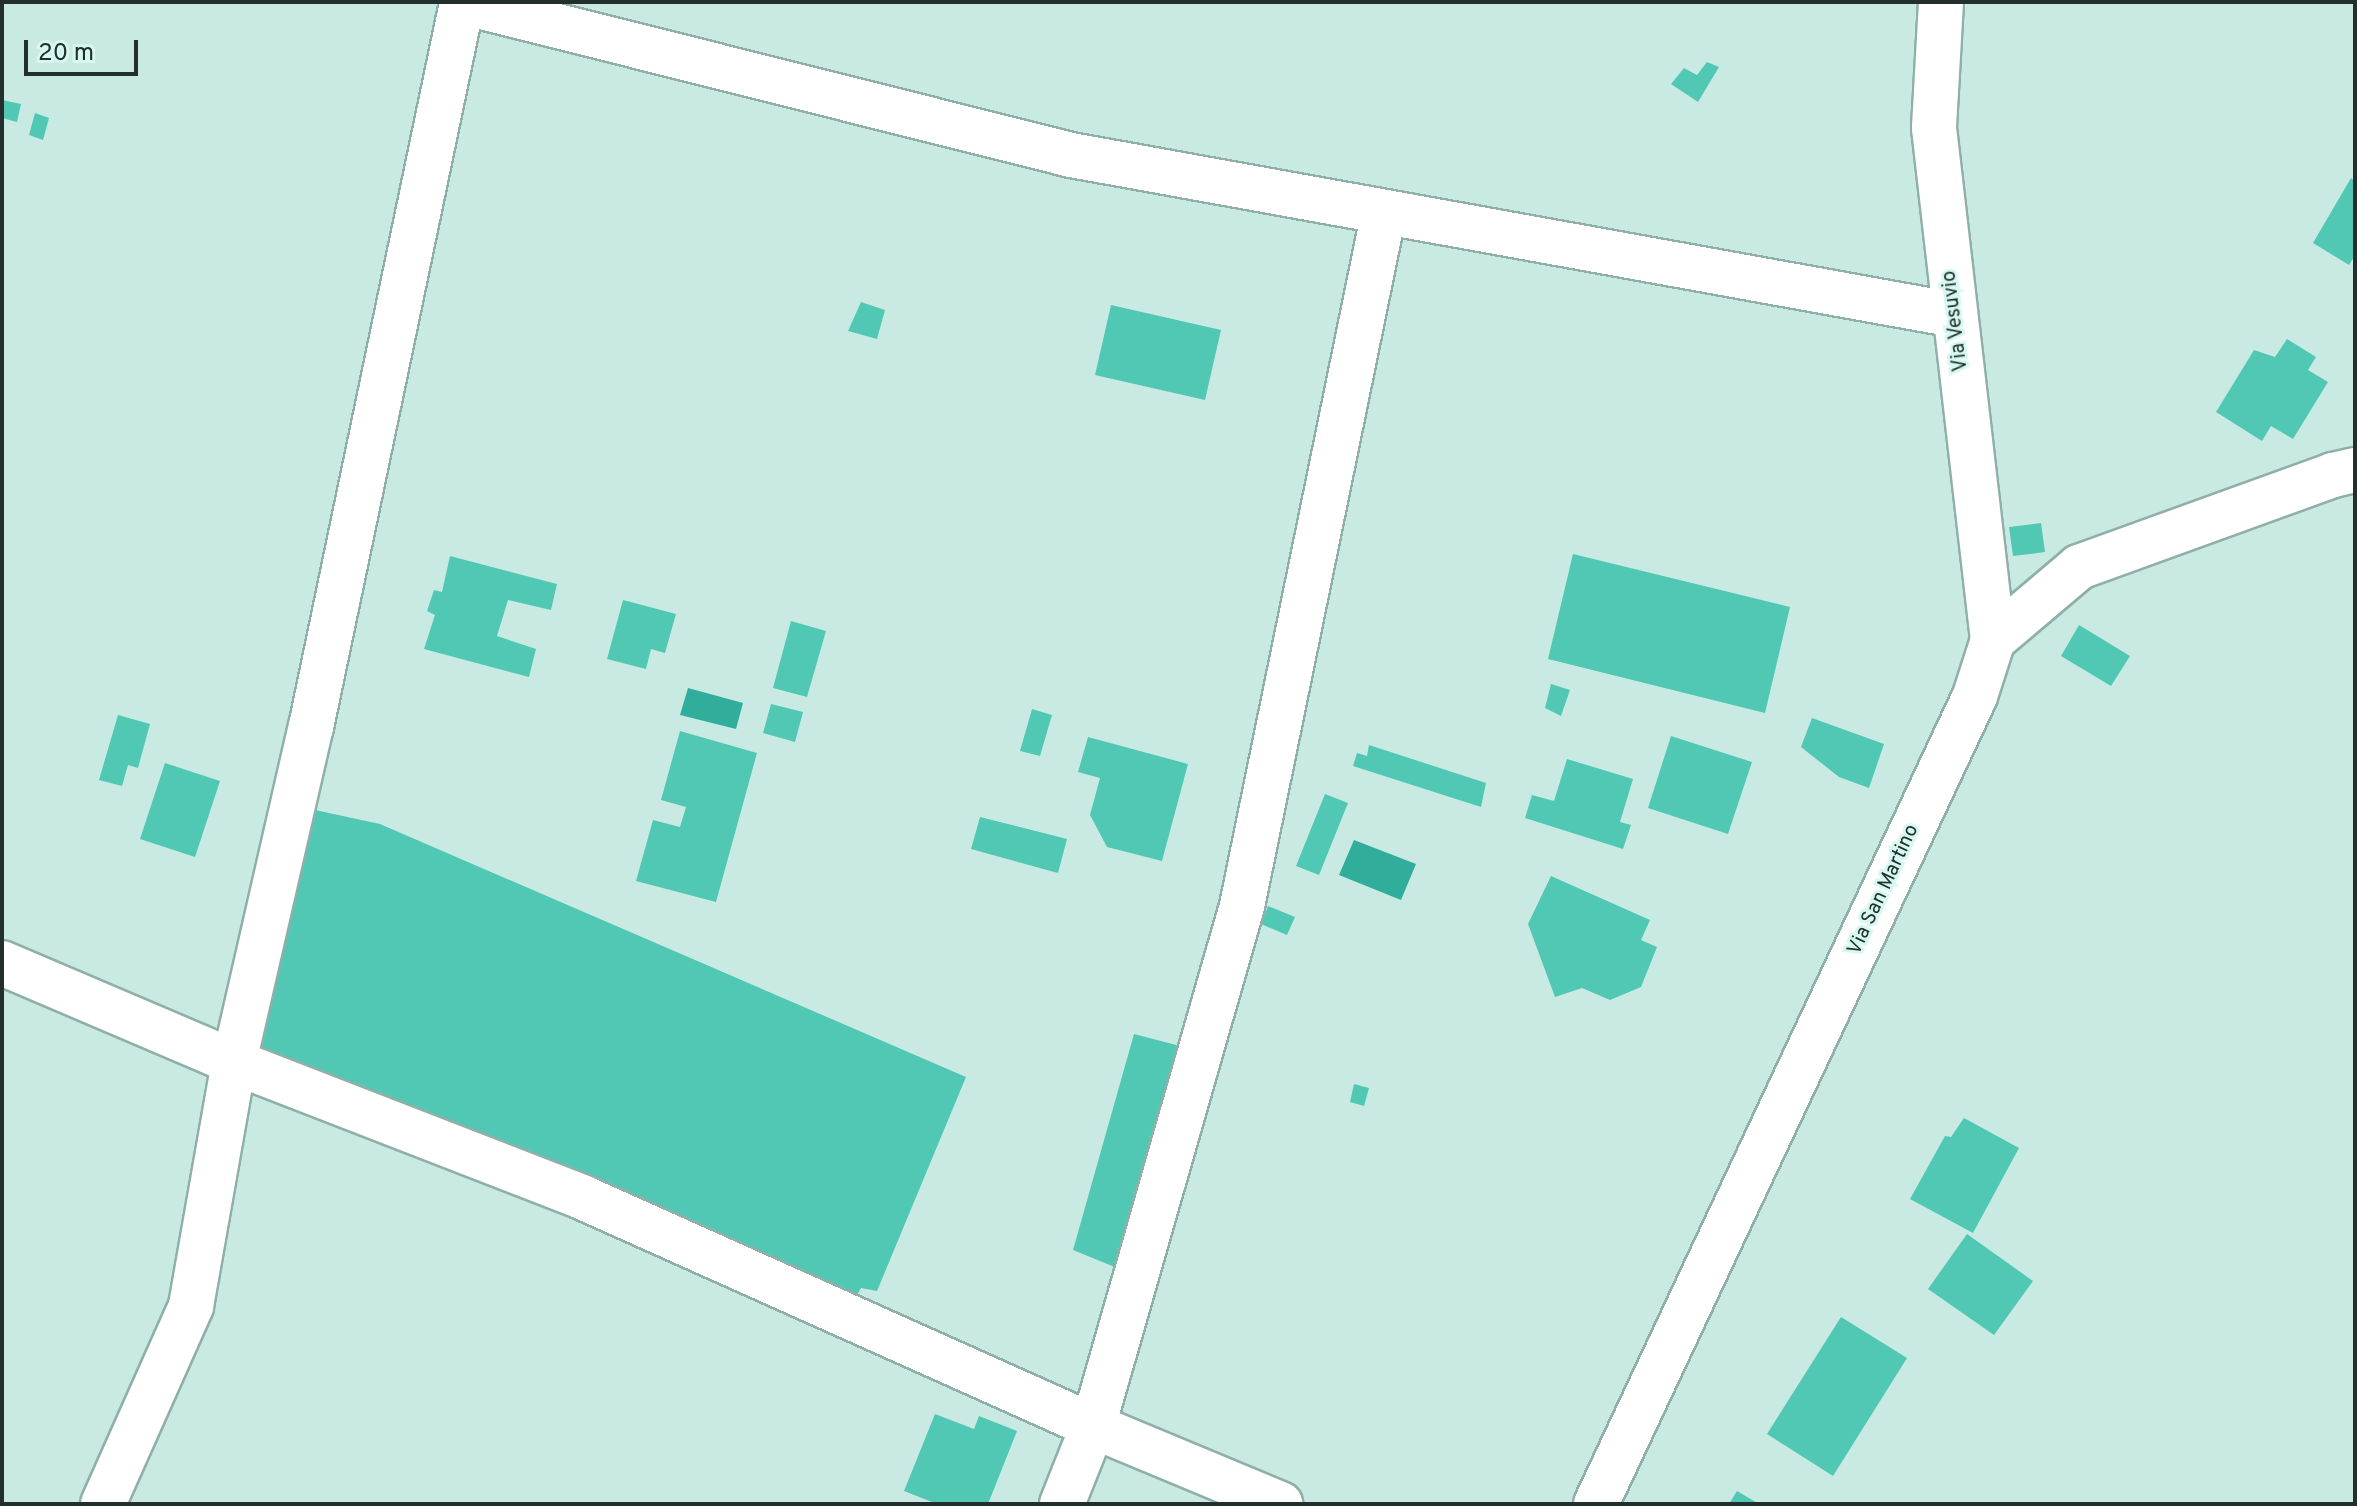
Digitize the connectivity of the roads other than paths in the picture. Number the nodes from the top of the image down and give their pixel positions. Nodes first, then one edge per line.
1 (462, 2) edge
2 (1941, 2) edge
3 (1384, 212) junction
4 (1955, 315) junction
5 (2355, 470) edge
6 (1993, 640) junction
7 (2, 963) edge
8 (234, 1062) junction
9 (1093, 1426) junction
10 (103, 1504) edge
11 (1062, 1504) edge
12 (1280, 1504) edge
13 (1596, 1504) edge

1 - 3 street
1 - 8 street
2 - 4 street, Via Vesuvio
3 - 4 street
3 - 9 street
4 - 6 street, Via Vesuvio
5 - 6 street
6 - 13 street, Via San Martino
7 - 8 street
8 - 9 street
8 - 10 street
9 - 11 street
9 - 12 street

